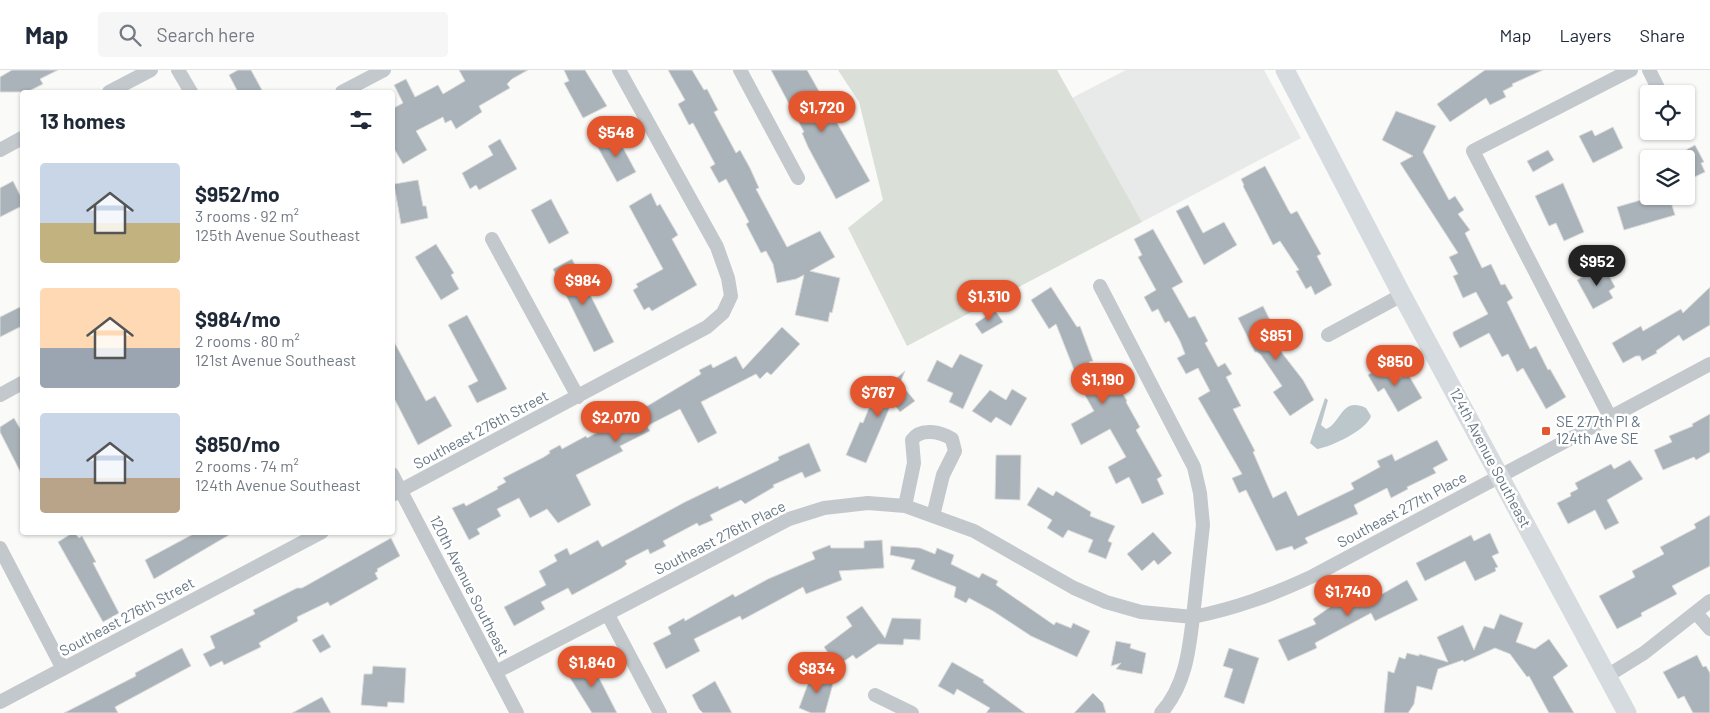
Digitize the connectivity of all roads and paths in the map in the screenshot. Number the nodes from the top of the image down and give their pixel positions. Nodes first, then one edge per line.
1 (151, 70) edge
2 (178, 70) edge
3 (384, 70) edge
4 (619, 70) edge
5 (740, 70) edge
6 (1285, 70) edge
7 (1631, 70) edge
8 (1649, 70) edge
9 (1656, 85) edge
10 (113, 90) edge
11 (190, 90) edge
12 (346, 90) edge
13 (20, 139) edge
14 (0, 150) edge
15 (798, 178) dead end
16 (492, 239) dead end
17 (1100, 286) dead end
18 (1402, 295) junction
19 (1328, 335) dead end
20 (1710, 364) edge
21 (20, 384) edge
22 (0, 395) edge
23 (578, 397) junction
24 (1610, 417) junction
25 (1500, 476) junction
26 (397, 493) edge
27 (906, 506) junction
28 (933, 516) junction
29 (316, 535) edge
30 (0, 548) edge
31 (1710, 601) edge
32 (1696, 613) junction
33 (608, 615) junction
34 (1193, 617) junction
35 (1710, 629) edge
36 (63, 669) junction
37 (496, 672) junction
38 (1607, 676) junction
39 (874, 695) dead end
40 (0, 702) edge
41 (517, 713) edge
42 (660, 713) edge
43 (912, 713) edge
44 (1161, 713) edge
45 (1627, 713) edge

1 - 10 street
2 - 11 street
3 - 12 street
4 - 23 street, Southeast 276th Street
5 - 15 street
6 - 18 street, 124th Avenue Southeast
7 - 24 street
8 - 9 street
13 - 14 street
16 - 23 street
17 - 34 street
18 - 19 street
18 - 25 street, 124th Avenue Southeast
20 - 24 street, Southeast 277th Place
21 - 22 street
23 - 26 street, Southeast 276th Street
24 - 25 street, Southeast 277th Place
25 - 34 street, Southeast 277th Place
25 - 38 street, 124th Avenue Southeast
26 - 37 street, 120th Avenue Southeast
27 - 28 street, Southeast 276th Place
27 - 28 street
27 - 33 street, Southeast 276th Place
28 - 34 street, Southeast 276th Place
29 - 36 street, Southeast 276th Street
30 - 36 street
31 - 32 street
32 - 35 street
32 - 38 street
33 - 37 street, Southeast 276th Place
33 - 42 street
34 - 44 street
36 - 40 street, Southeast 276th Street
37 - 41 street, 120th Avenue Southeast
38 - 45 street, 124th Avenue Southeast
39 - 43 street

